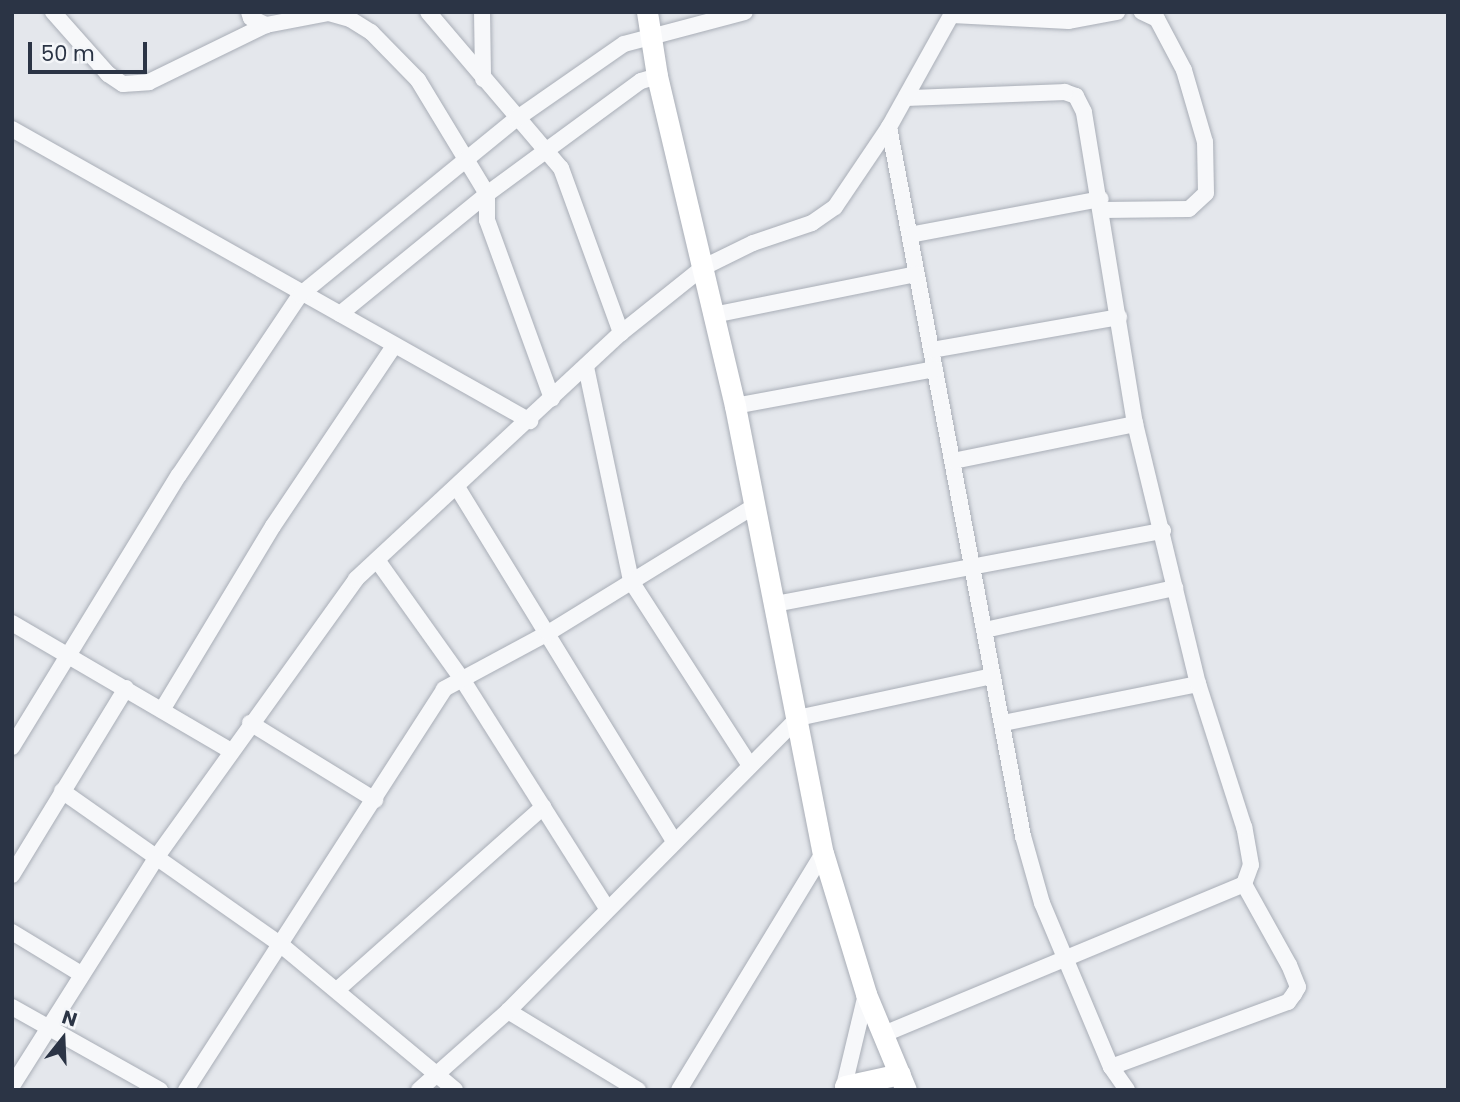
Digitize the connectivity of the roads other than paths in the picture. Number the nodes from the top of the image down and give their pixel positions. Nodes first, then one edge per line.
1 (53, 12) edge
2 (249, 12) edge
3 (428, 12) edge
4 (482, 12) edge
5 (647, 12) edge
6 (744, 12) edge
7 (1117, 12) edge
8 (1142, 12) edge
9 (952, 14) edge
10 (266, 25) junction
11 (651, 36) junction
12 (657, 76) junction
13 (483, 79) junction
14 (907, 98) junction
15 (516, 119) junction
16 (889, 127) junction
17 (12, 129) edge
18 (547, 150) junction
19 (468, 161) junction
20 (487, 194) junction
21 (1102, 205) junction
22 (910, 235) junction
23 (702, 268) junction
24 (916, 274) junction
25 (300, 295) junction
26 (340, 314) junction
27 (713, 315) junction
28 (1119, 317) junction
29 (621, 333) junction
30 (394, 346) junction
31 (932, 350) junction
32 (586, 367) junction
33 (935, 369) junction
34 (552, 399) junction
35 (735, 406) junction
36 (530, 421) junction
37 (1135, 424) junction
38 (953, 461) junction
39 (457, 487) junction
40 (753, 507) junction
41 (1163, 531) junction
42 (377, 560) junction
43 (973, 567) junction
44 (631, 580) junction
45 (1175, 588) junction
46 (775, 604) junction
47 (12, 623) edge
48 (985, 630) junction
49 (548, 633) junction
50 (67, 652) junction
51 (993, 676) junction
52 (462, 680) junction
53 (1198, 684) junction
54 (126, 688) junction
55 (162, 710) junction
56 (797, 718) junction
57 (250, 723) junction
58 (1003, 723) junction
59 (12, 747) edge
60 (229, 750) junction
61 (750, 766) junction
62 (62, 791) junction
63 (375, 800) junction
64 (543, 807) junction
65 (673, 840) junction
66 (823, 853) junction
67 (158, 855) junction
68 (12, 875) edge
69 (1244, 884) junction
70 (607, 908) junction
71 (12, 932) edge
72 (281, 944) junction
73 (1064, 957) junction
74 (81, 974) junction
75 (337, 990) junction
76 (866, 994) junction
77 (12, 1007) edge
78 (508, 1011) junction
79 (50, 1026) junction
80 (884, 1034) junction
81 (1111, 1067) junction
82 (434, 1076) junction
83 (903, 1082) edge
84 (12, 1086) edge
85 (844, 1088) edge
86 (160, 1090) edge
87 (186, 1090) edge
88 (419, 1090) edge
89 (455, 1090) edge
90 (638, 1090) edge
91 (678, 1090) edge
92 (1127, 1090) edge

1 - 10 street
2 - 10 street
3 - 13 street
4 - 13 street
5 - 11 main road
6 - 11 street
7 - 9 street
8 - 21 street
9 - 14 street
10 - 19 street
11 - 12 main road
11 - 15 street
12 - 18 street
12 - 23 main road
13 - 15 street
14 - 16 street
14 - 21 street
15 - 18 street
15 - 19 street
16 - 22 street
16 - 23 street
17 - 25 street
18 - 20 street
18 - 29 street
19 - 20 street
19 - 25 street
20 - 26 street
20 - 34 street
21 - 22 street
21 - 28 street
22 - 24 street
23 - 27 main road
23 - 29 street
24 - 27 street
24 - 31 street
25 - 26 street
25 - 50 street
26 - 30 street
27 - 35 main road
28 - 31 street
28 - 37 street
29 - 32 street
30 - 36 street
30 - 55 street
31 - 33 street
32 - 34 street
32 - 44 street
33 - 35 street
33 - 38 street
34 - 36 street
35 - 40 main road
36 - 39 street
37 - 38 street
37 - 41 street
38 - 43 street
39 - 42 street
39 - 49 street
40 - 44 street
40 - 46 main road
41 - 43 street
41 - 45 street
42 - 52 street
42 - 57 street
43 - 46 street
43 - 48 street
44 - 49 street
44 - 61 street
45 - 48 street
45 - 53 street
46 - 56 main road
47 - 50 street
48 - 51 street
49 - 52 street
49 - 65 street
50 - 54 street
50 - 59 street
51 - 56 street
51 - 58 street
52 - 63 street
52 - 64 street
53 - 58 street
53 - 69 street
54 - 55 street
54 - 62 street
55 - 60 street
56 - 61 street
56 - 66 main road
57 - 60 street
57 - 63 street
58 - 73 street
60 - 67 street
61 - 65 street
62 - 67 street
62 - 68 street
63 - 72 street
64 - 70 street
64 - 75 street
65 - 70 street
66 - 76 main road
66 - 91 street
67 - 72 street
67 - 74 street
69 - 73 street
69 - 81 street
70 - 78 street
71 - 74 street
72 - 75 street
72 - 87 street
73 - 80 street
73 - 81 street
74 - 79 street
75 - 82 street
76 - 80 main road
76 - 85 street
77 - 79 street
78 - 82 street
78 - 90 street
79 - 84 street
79 - 86 street
80 - 83 main road
81 - 92 street
82 - 88 street
82 - 89 street
83 - 85 main road

